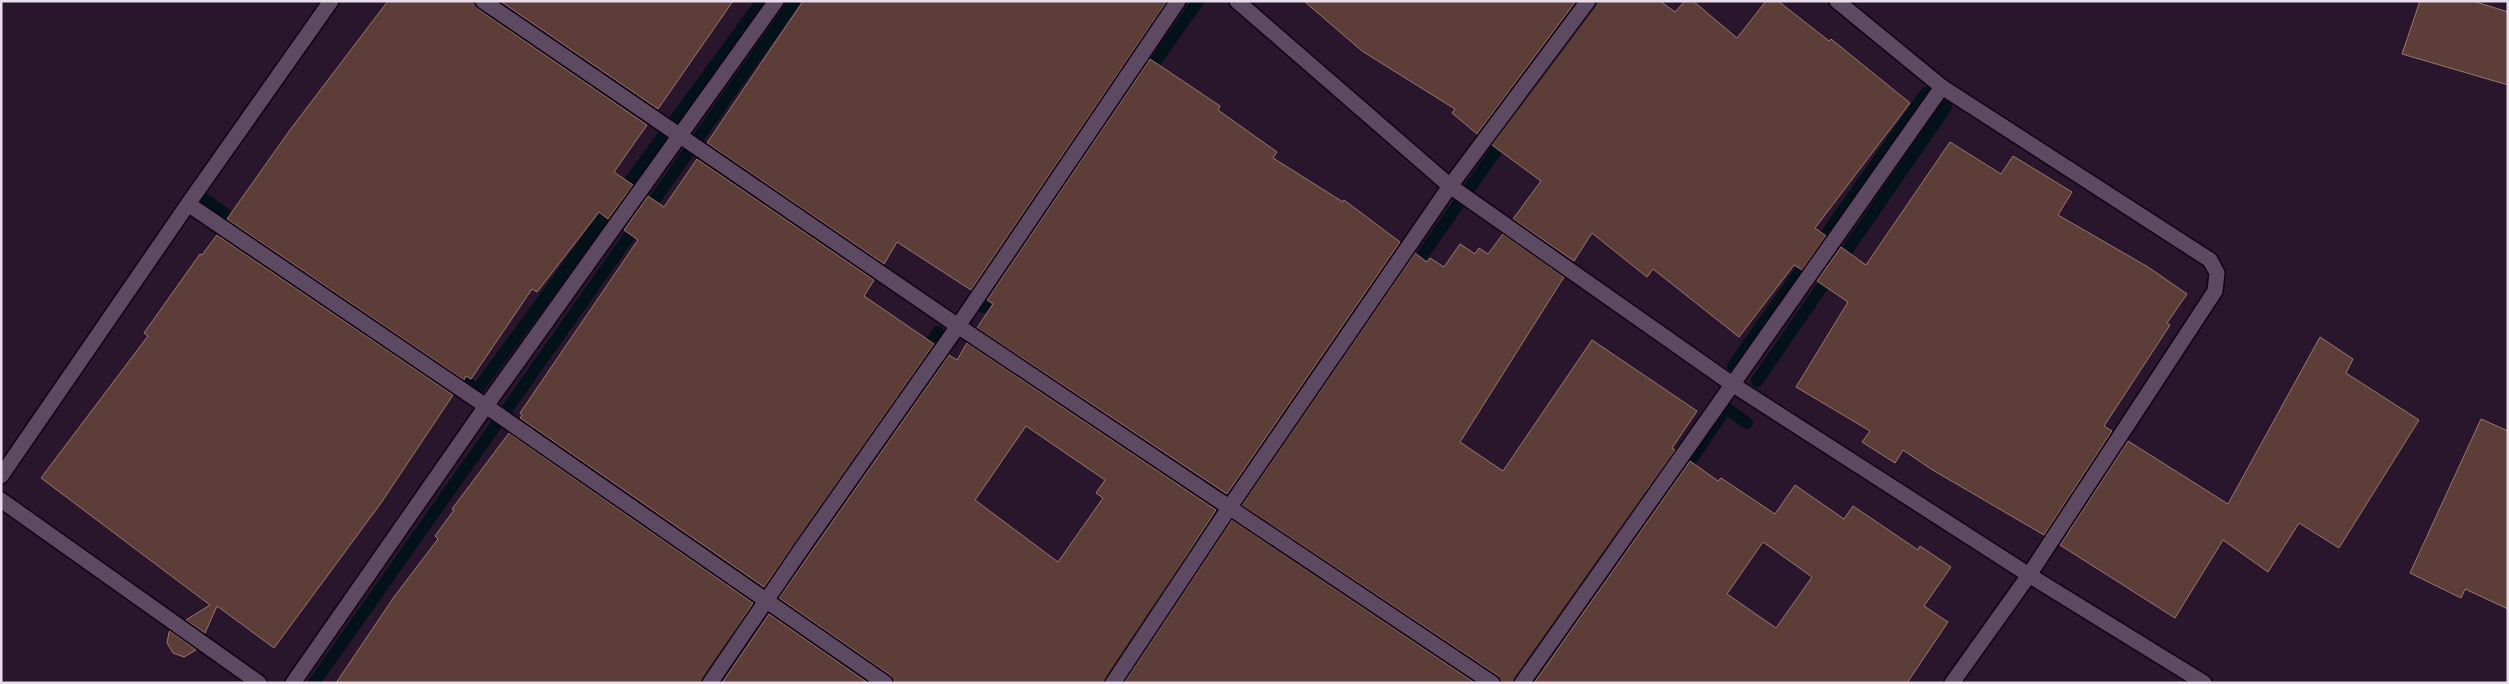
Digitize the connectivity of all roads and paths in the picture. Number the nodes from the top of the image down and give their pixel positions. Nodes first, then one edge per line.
1 (331, 1) edge
2 (483, 1) edge
3 (776, 1) edge
4 (1178, 1) edge
5 (1237, 1) edge
6 (1588, 1) edge
7 (1837, 1) edge
8 (1942, 88) junction
9 (681, 135) junction
10 (1450, 186) junction
11 (188, 204) junction
12 (958, 326) junction
13 (1732, 384) junction
14 (486, 406) junction
15 (1, 476) edge
16 (1, 500) edge
17 (1229, 508) junction
18 (2029, 575) junction
19 (766, 600) junction
20 (258, 683) edge
21 (293, 683) edge
22 (710, 683) edge
23 (885, 683) edge
24 (1112, 683) edge
25 (1492, 683) edge
26 (1522, 683) edge
27 (1952, 683) edge
28 (2204, 683) edge

1 - 11 street
2 - 9 street
3 - 9 street
4 - 12 street
5 - 10 street
6 - 10 street
7 - 8 street
8 - 13 street
8 - 18 street
9 - 12 street
9 - 14 street
10 - 13 street
10 - 17 street
11 - 14 street
11 - 15 street
12 - 17 street
12 - 19 street
13 - 18 street
13 - 26 street
14 - 19 street
14 - 21 street
16 - 20 street
17 - 24 street
17 - 25 street
18 - 27 street
18 - 28 street
19 - 22 street
19 - 23 street

